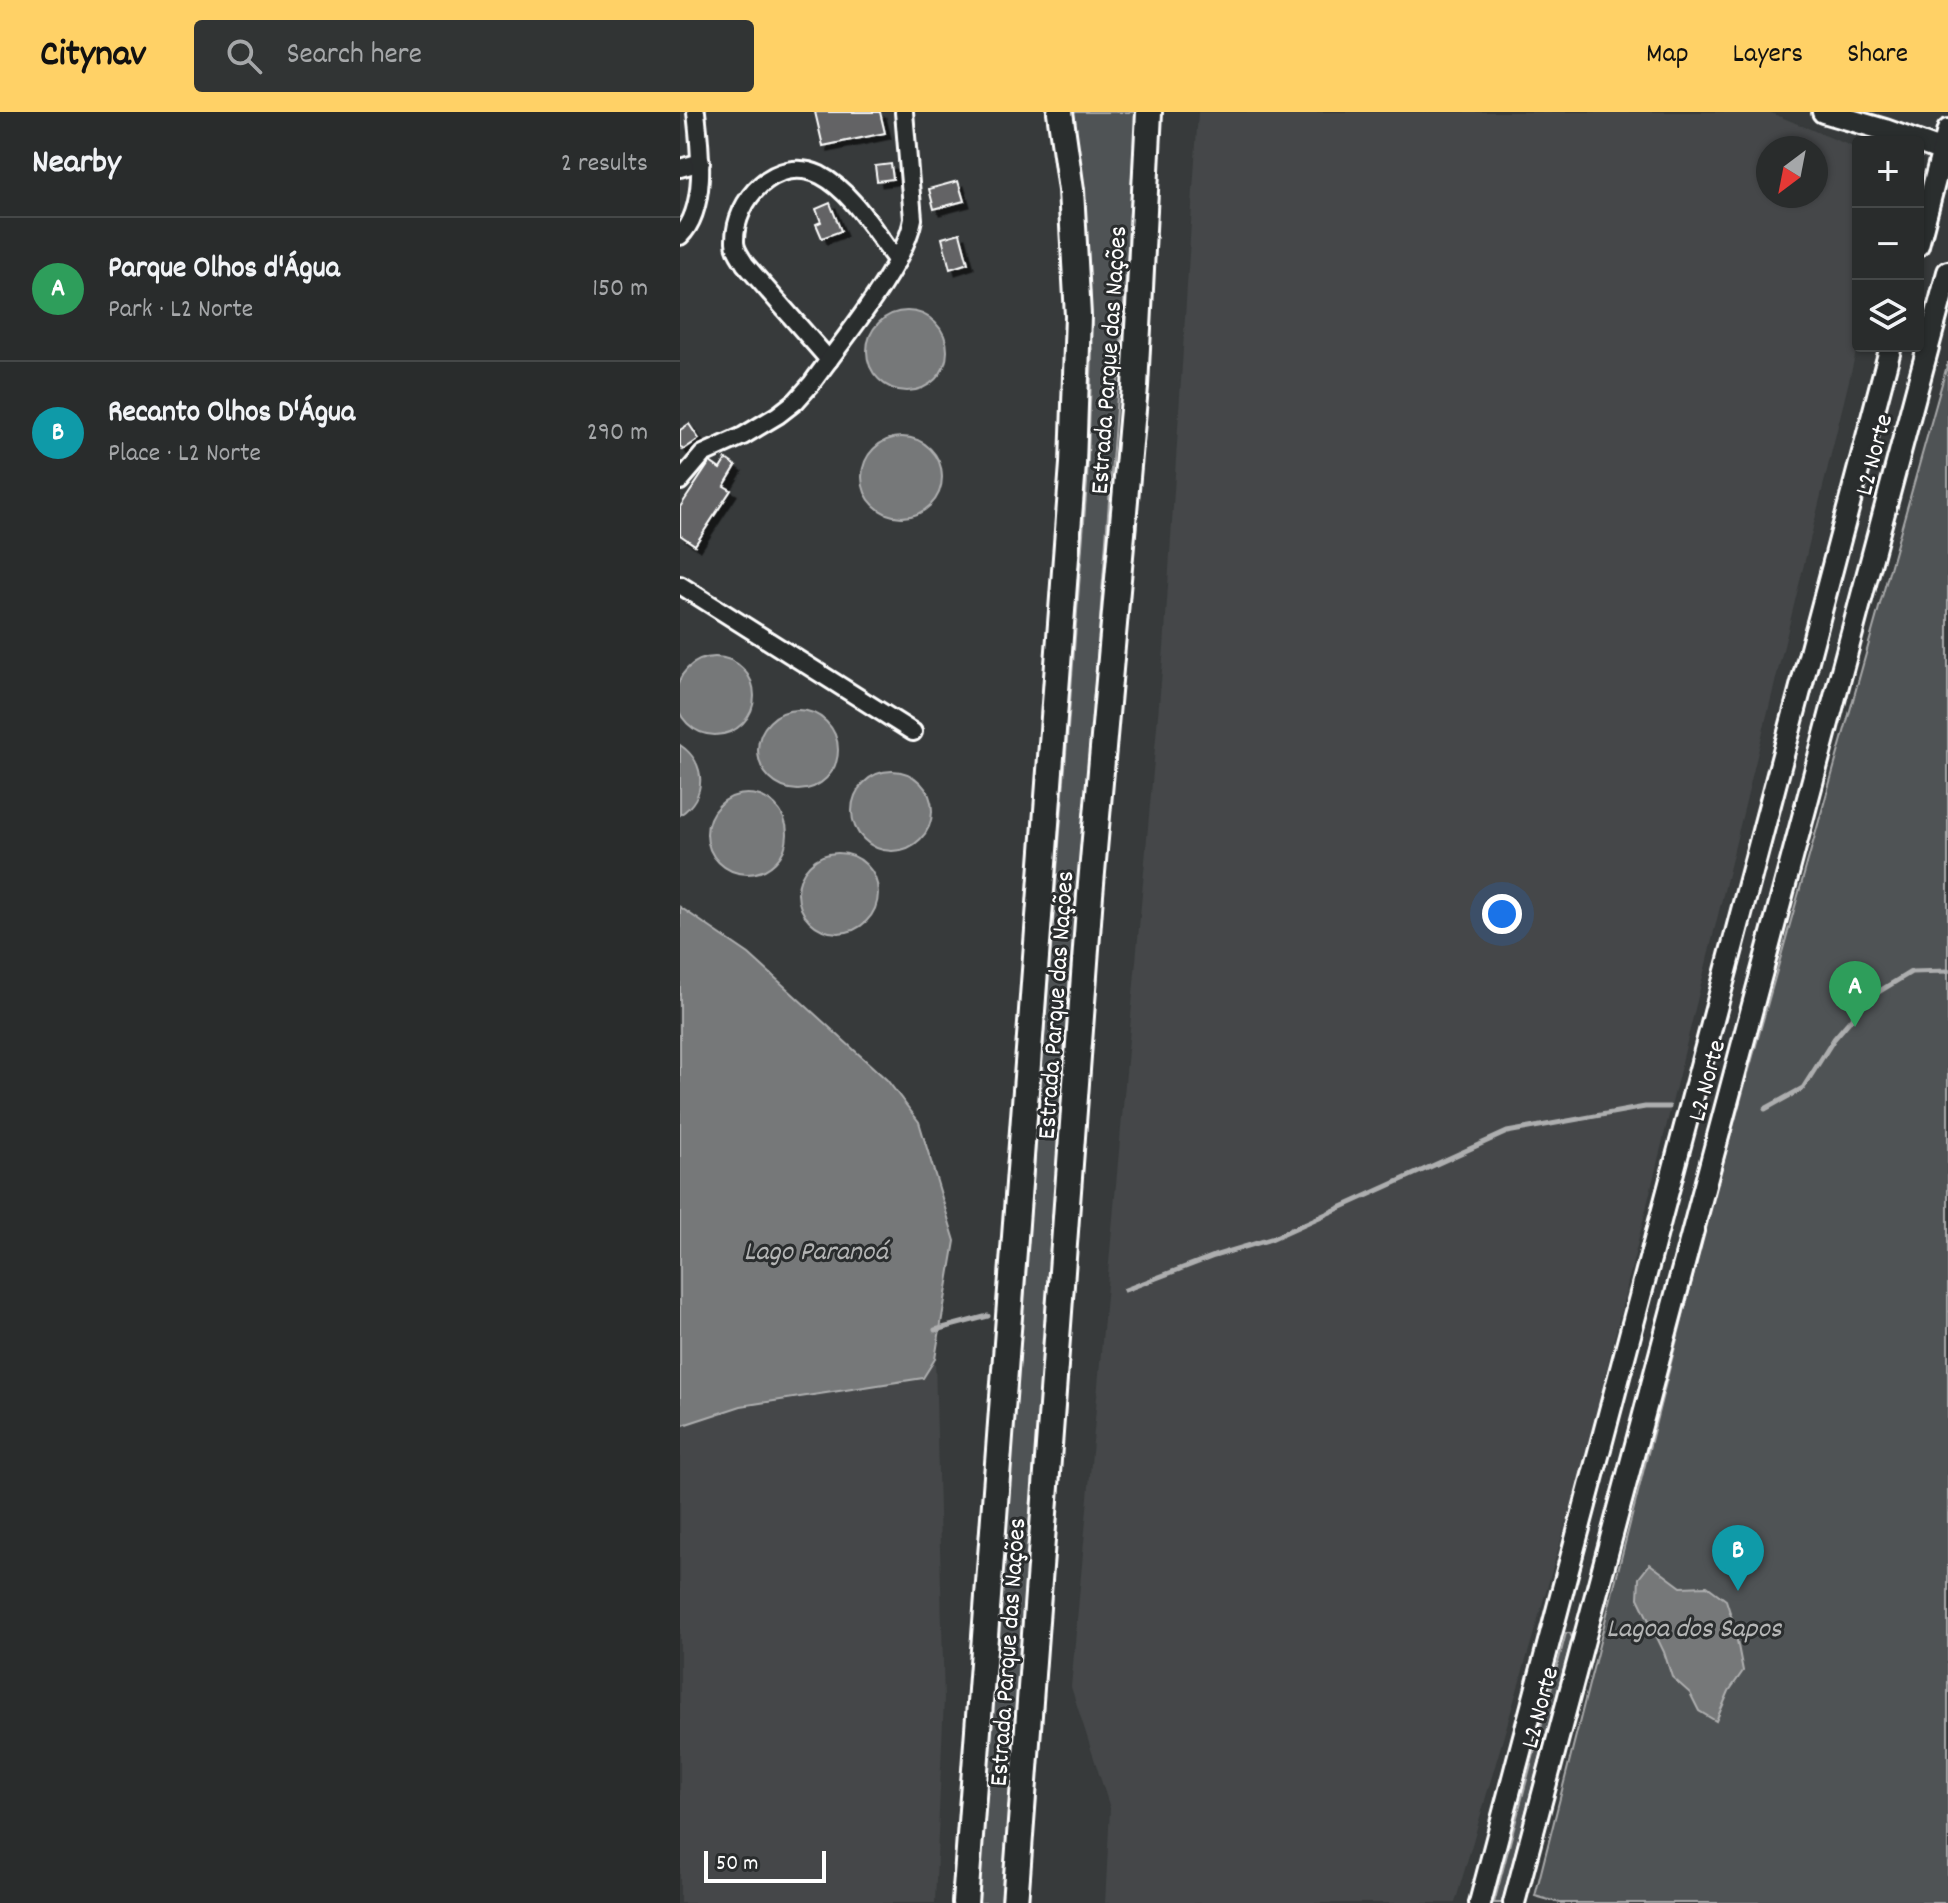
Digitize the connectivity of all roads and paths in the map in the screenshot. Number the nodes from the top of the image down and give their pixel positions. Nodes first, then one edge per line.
1 (696, 112) edge
2 (904, 112) edge
3 (1060, 112) edge
4 (1149, 112) edge
5 (1823, 112) edge
6 (1948, 130) edge
7 (1943, 151) junction
8 (701, 162) junction
9 (680, 168) edge
10 (1924, 222) edge
11 (680, 236) edge
12 (897, 261) junction
13 (1948, 272) edge
14 (1889, 352) edge
15 (829, 360) junction
16 (680, 481) edge
17 (680, 585) edge
18 (913, 732) dead end
19 (1555, 1612) junction
20 (1587, 1622) junction
21 (965, 1903) edge
22 (1015, 1903) edge
23 (1480, 1903) edge
24 (1514, 1903) edge

1 - 8 lane
2 - 12 lane
3 - 21 highway, Estrada Parque das Nações
4 - 22 highway, Estrada Parque das Nações
5 - 7 main road
6 - 7 main road
7 - 10 main road
8 - 9 lane
8 - 11 lane
12 - 15 lane
12 - 15 lane
13 - 20 main road, L2 Norte
14 - 19 main road, L2 Norte
15 - 16 lane
17 - 18 lane
19 - 20 main road
19 - 23 main road, L2 Norte
20 - 24 main road, L2 Norte

